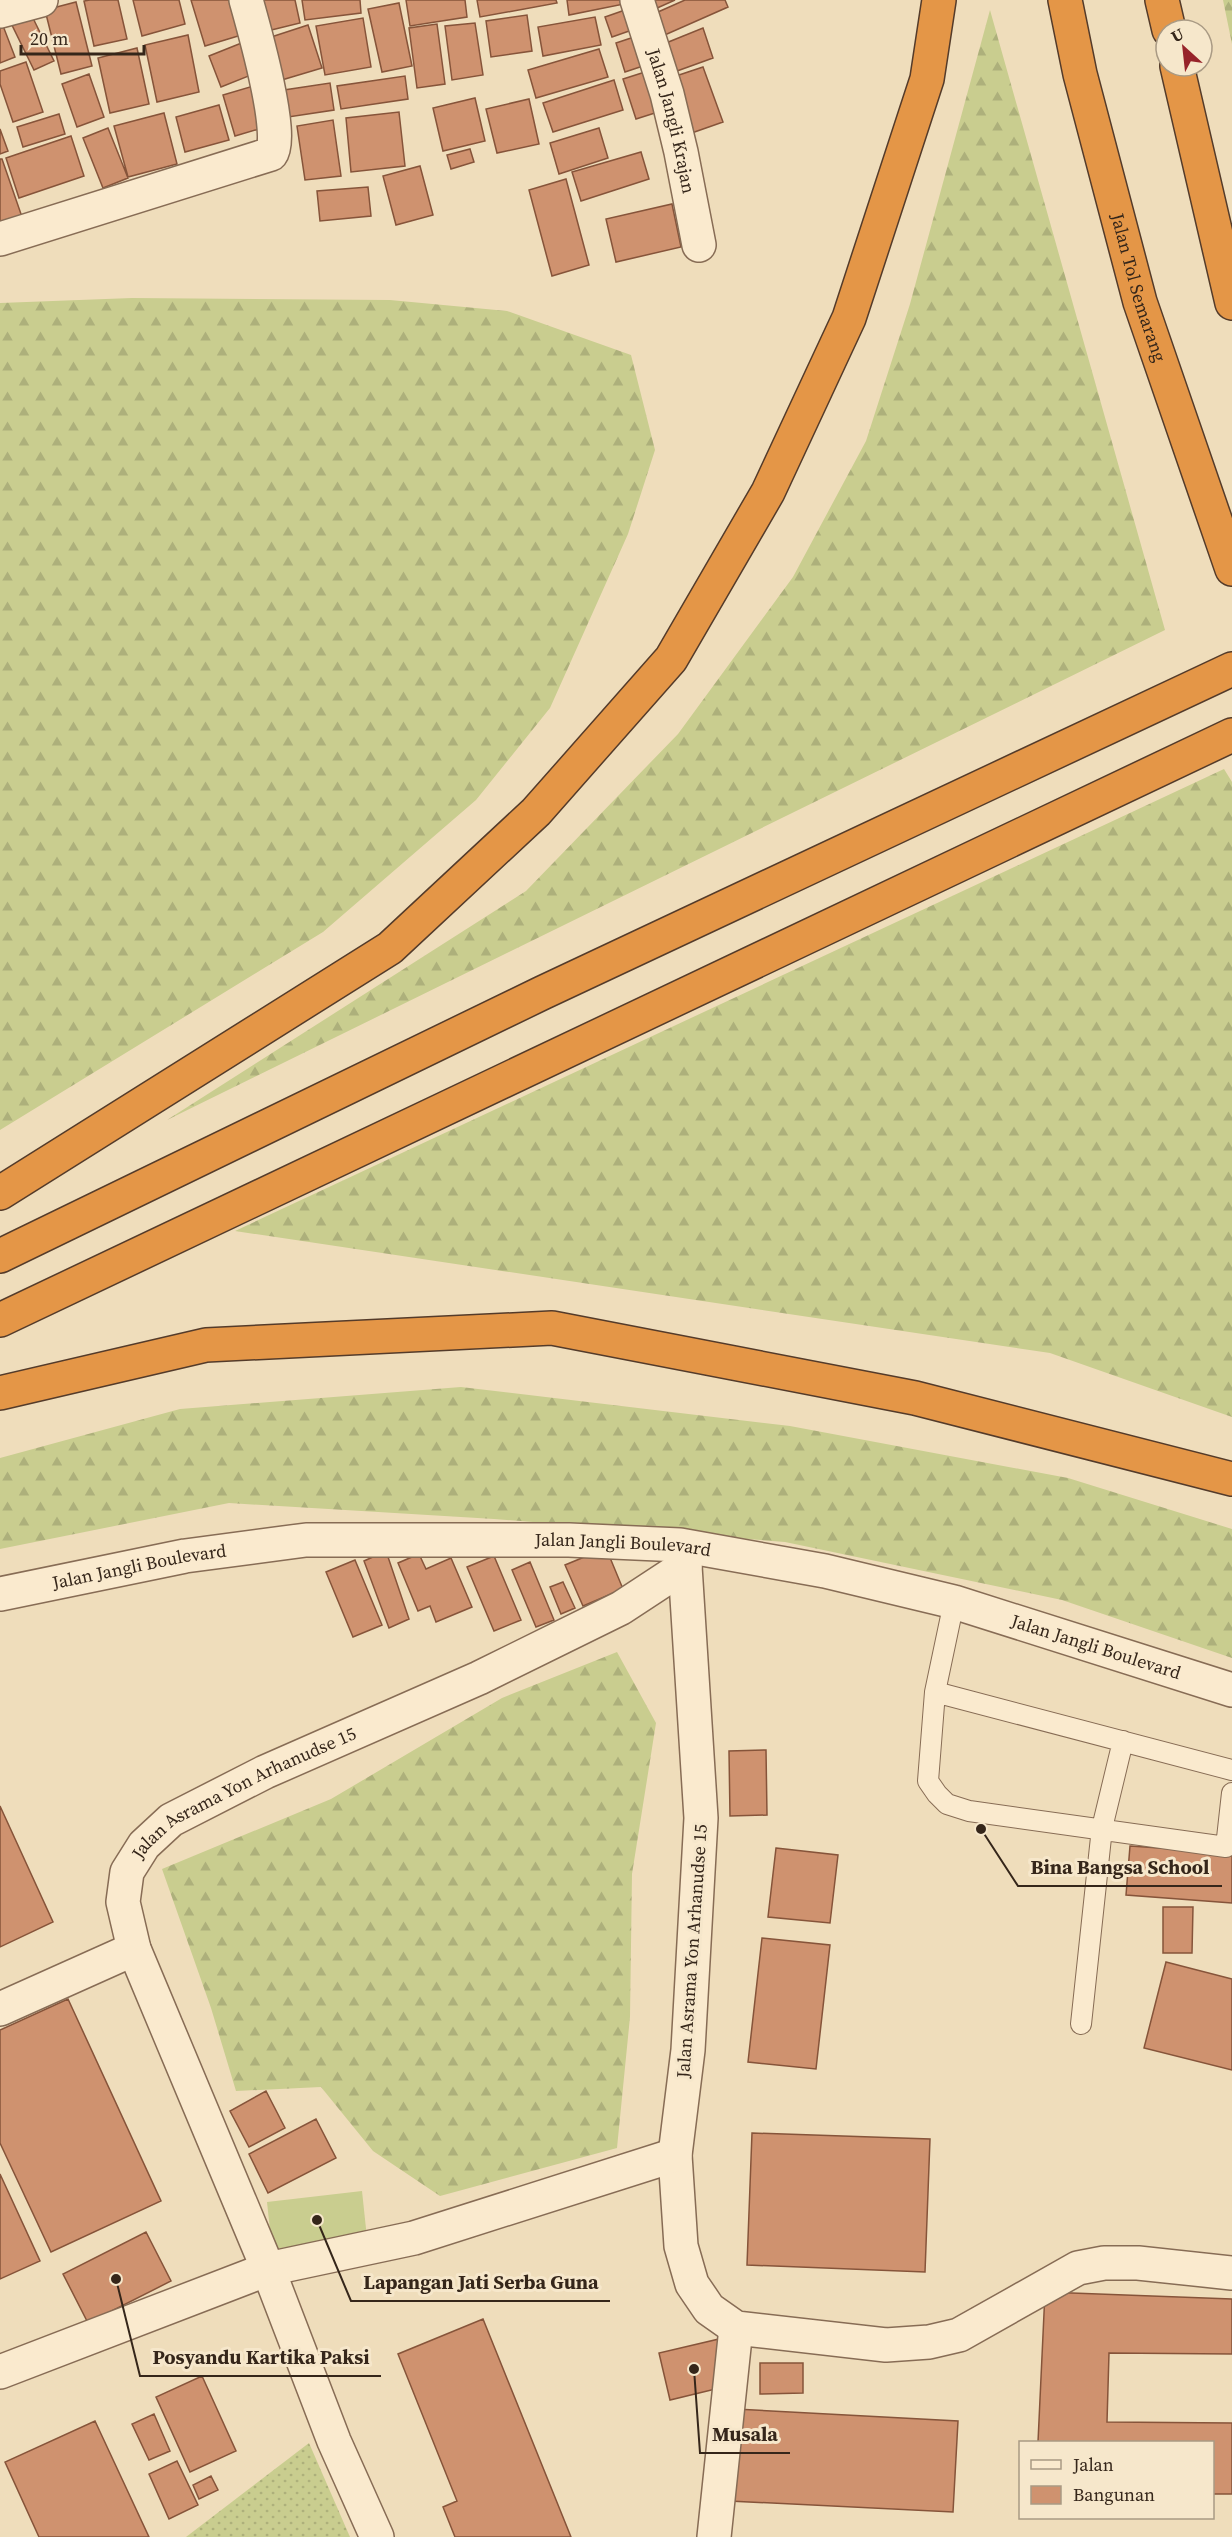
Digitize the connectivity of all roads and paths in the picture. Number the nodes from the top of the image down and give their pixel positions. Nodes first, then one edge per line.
1 (41, 0) edge
2 (246, 0) edge
3 (637, 0) edge
4 (939, 0) edge
5 (1065, 0) edge
6 (1162, 0) edge
7 (0, 10) edge
8 (1166, 18) edge
9 (1180, 78) edge
10 (0, 239) edge
11 (699, 245) dead end
12 (1232, 303) edge
13 (1232, 569) edge
14 (1232, 669) edge
15 (1232, 735) edge
16 (0, 1193) edge
17 (0, 1256) edge
18 (0, 1320) edge
19 (0, 1393) edge
20 (1232, 1479) edge
21 (682, 1556) junction
22 (0, 1594) edge
23 (954, 1602) junction
24 (1232, 1690) edge
25 (935, 1692) junction
26 (1123, 1741) junction
27 (1232, 1770) edge
28 (1232, 1793) edge
29 (1102, 1828) junction
30 (134, 1949) junction
31 (0, 2009) edge
32 (1081, 2024) dead end
33 (675, 2155) junction
34 (268, 2269) junction
35 (1232, 2273) edge
36 (736, 2328) junction
37 (0, 2372) edge
38 (377, 2537) edge
39 (714, 2537) edge

1 - 7 street
2 - 10 street
3 - 11 street, Jalan Jangli Krajan
4 - 16 highway
5 - 13 highway, Jalan Tol Semarang
6 - 8 highway
9 - 12 highway
14 - 17 highway
15 - 18 highway
19 - 20 highway
21 - 22 street, Jalan Jangli Boulevard
21 - 23 street, Jalan Jangli Boulevard
21 - 30 street, Jalan Asrama Yon Arhanudse 15
21 - 33 street, Jalan Asrama Yon Arhanudse 15
23 - 24 street, Jalan Jangli Boulevard
23 - 25 lane
25 - 26 lane
25 - 29 lane
26 - 27 lane
26 - 29 lane
28 - 29 lane
29 - 32 lane
30 - 31 street
30 - 34 street, Jalan Asrama Yon Arhanudse 15
33 - 34 street
33 - 36 street, Jalan Asrama Yon Arhanudse 15
34 - 37 street
34 - 38 street, Jalan Asrama Yon Arhanudse 15
35 - 36 street, Jalan Asrama Yon Arhanudse 15
36 - 39 street

